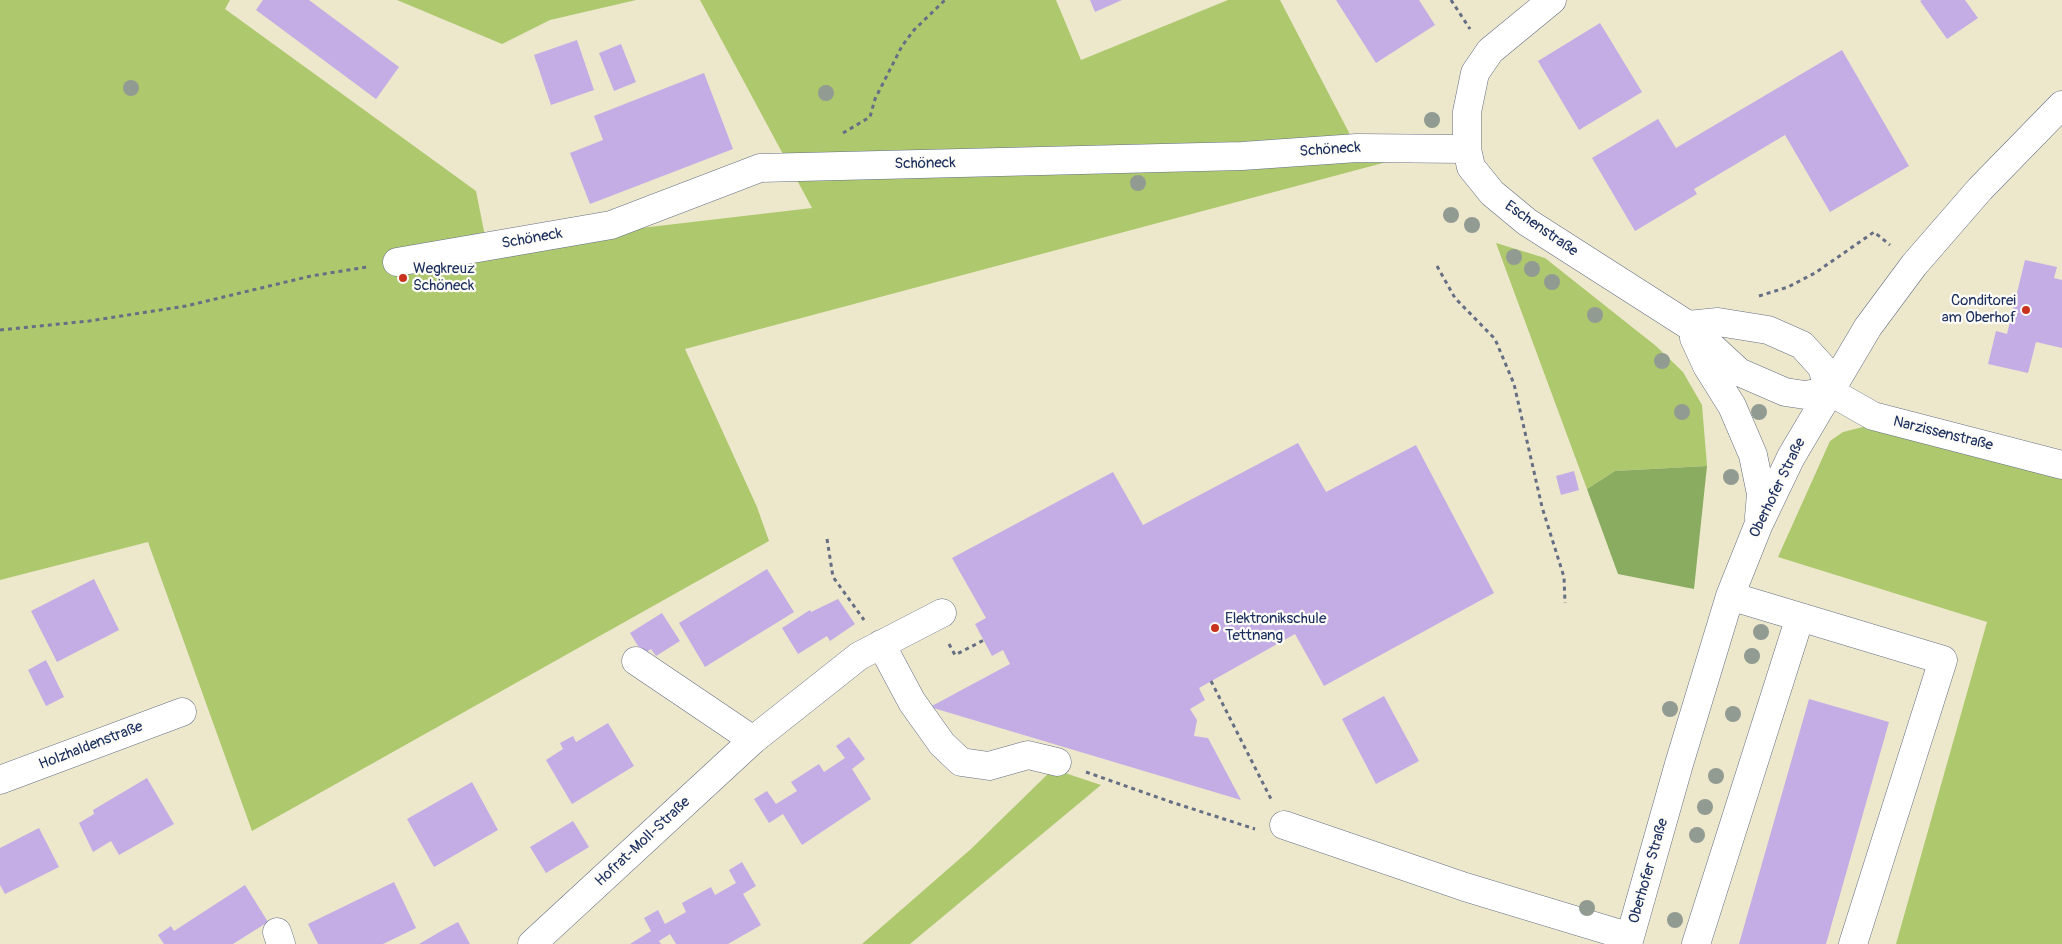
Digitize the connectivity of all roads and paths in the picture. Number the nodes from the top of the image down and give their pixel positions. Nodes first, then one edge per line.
1 (945, 0) edge
2 (1452, 0) edge
3 (1552, 0) edge
4 (1466, 24) dead end
5 (2062, 105) edge
6 (840, 133) dead end
7 (1467, 148) junction
8 (397, 262) joint
9 (1914, 265) junction
10 (1437, 266) dead end
11 (1754, 298) dead end
12 (1688, 325) junction
13 (0, 330) edge
14 (1829, 391) junction
15 (2062, 465) edge
16 (1758, 526) junction
17 (826, 538) dead end
18 (1730, 596) junction
19 (1565, 603) dead end
20 (942, 613) dead end
21 (1800, 617) junction
22 (881, 644) junction
23 (636, 661) dead end
24 (1211, 681) dead end
25 (182, 712) dead end
26 (753, 740) junction
27 (1057, 762) joint
28 (0, 780) edge
29 (1284, 825) junction
30 (1629, 940) edge
31 (532, 944) edge
32 (1696, 944) edge
33 (1853, 944) edge

1 - 6 path
2 - 4 path
3 - 7 street, Eschenstraße
5 - 9 street, Oberhofer Straße
7 - 8 street, Schöneck
7 - 12 street, Eschenstraße
8 - 13 path
9 - 11 path
9 - 14 street, Oberhofer Straße
10 - 19 path
12 - 14 street, Eschenstraße
12 - 14 street
12 - 16 street
14 - 15 street, Narzissenstraße
14 - 16 street, Oberhofer Straße
16 - 18 street, Oberhofer Straße
17 - 22 path
18 - 21 street
18 - 30 street, Oberhofer Straße
20 - 22 street, Hofrat-Moll-Straße
21 - 32 street
21 - 33 street
22 - 26 street, Hofrat-Moll-Straße
22 - 27 street
23 - 26 street
24 - 29 path
25 - 28 street, Holzhaldenstraße
26 - 31 street, Hofrat-Moll-Straße
27 - 29 path
29 - 30 street

